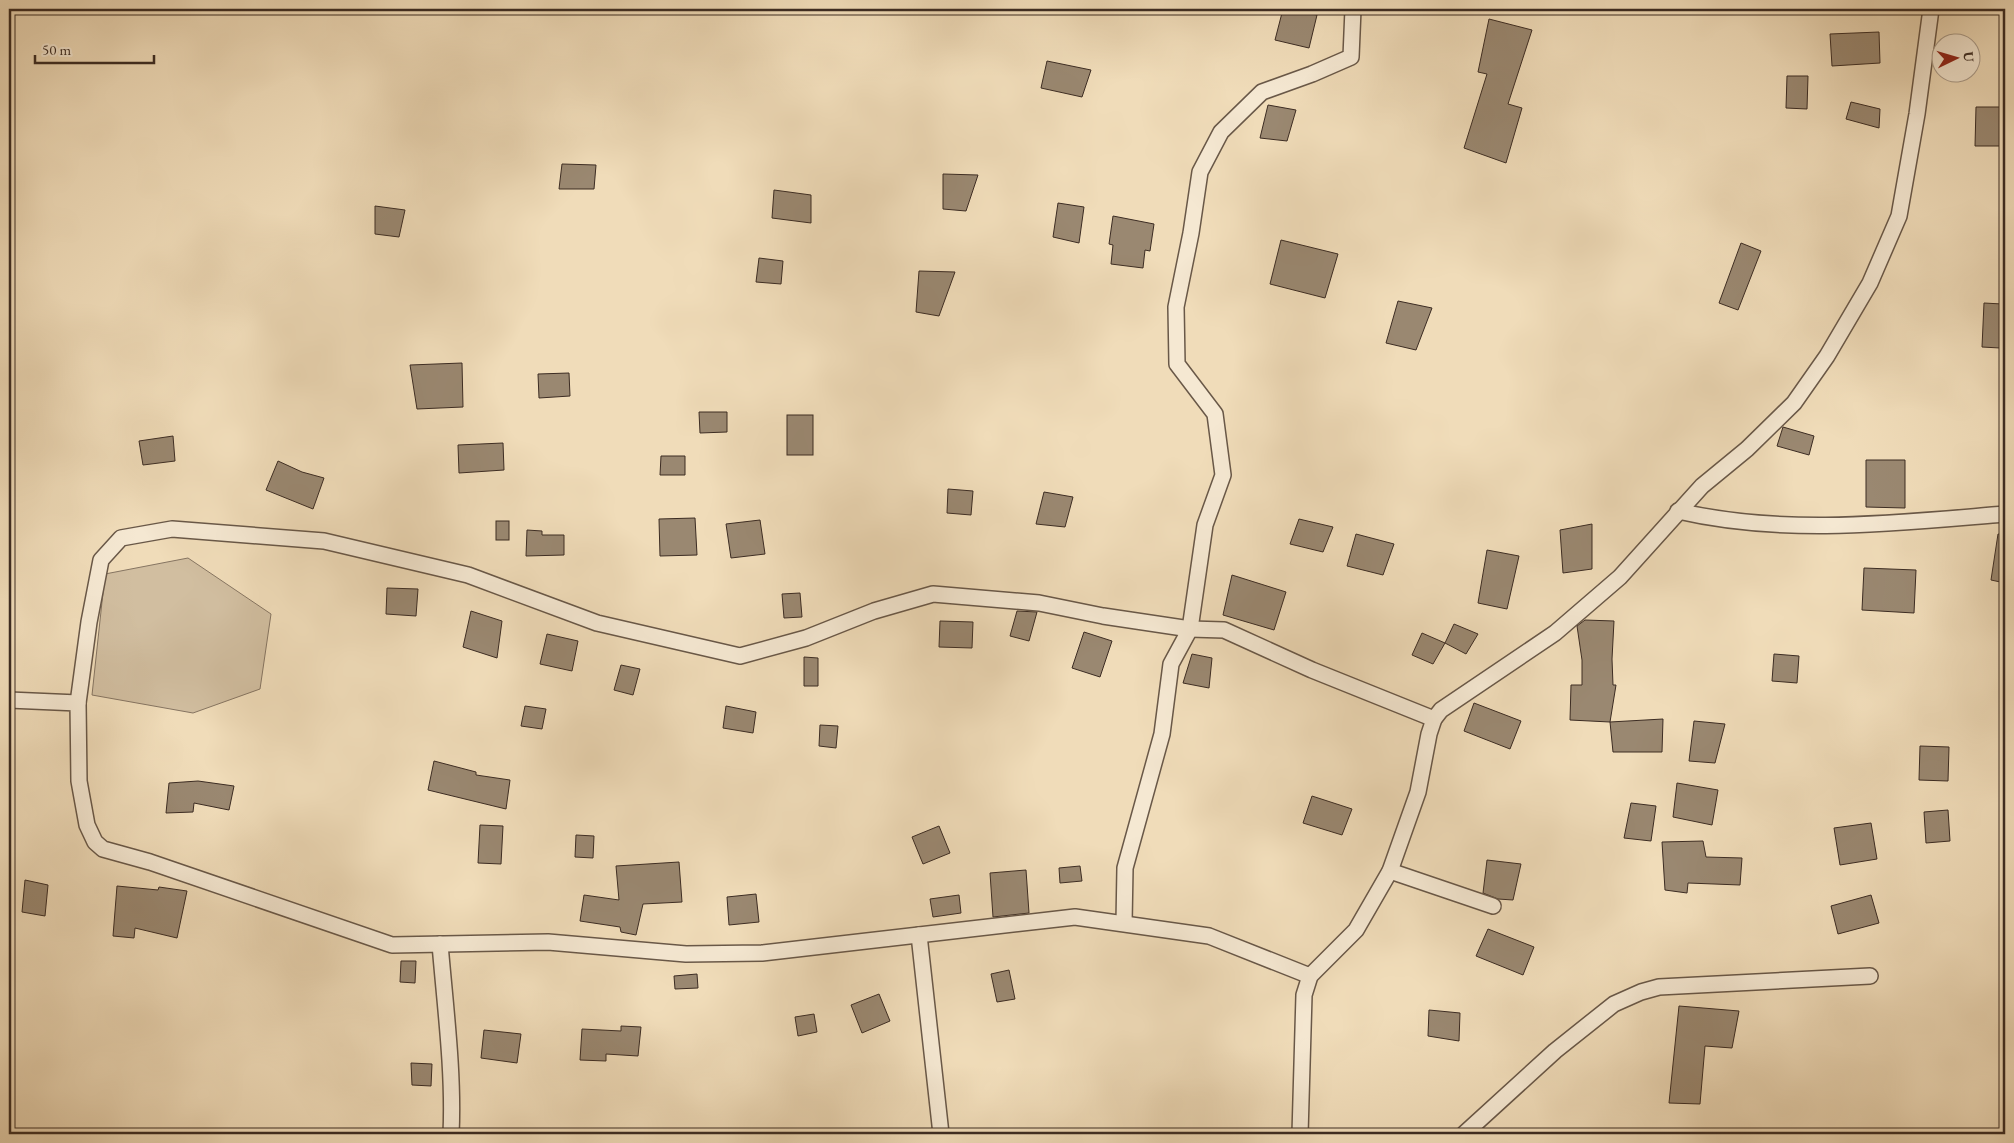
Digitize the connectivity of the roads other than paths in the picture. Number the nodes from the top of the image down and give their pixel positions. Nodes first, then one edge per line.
1 (1353, 9) edge
2 (1932, 9) edge
3 (1678, 511) junction
4 (2005, 514) edge
5 (1190, 629) junction
6 (9, 700) edge
7 (78, 703) junction
8 (1434, 718) junction
9 (1390, 871) junction
10 (1493, 906) dead end
11 (1124, 923) junction
12 (919, 935) junction
13 (440, 944) junction
14 (1310, 976) junction
15 (1870, 976) dead end
16 (452, 1134) edge
17 (941, 1134) edge
18 (1300, 1134) edge
19 (1464, 1134) edge

1 - 5 street
2 - 3 street
3 - 4 street
3 - 8 street
5 - 7 street
5 - 8 street
5 - 11 street
6 - 7 street
7 - 13 street
8 - 9 street
9 - 10 street
9 - 14 street
11 - 12 street
11 - 14 street
12 - 13 street
12 - 17 street
13 - 16 street
14 - 18 street
15 - 19 street

